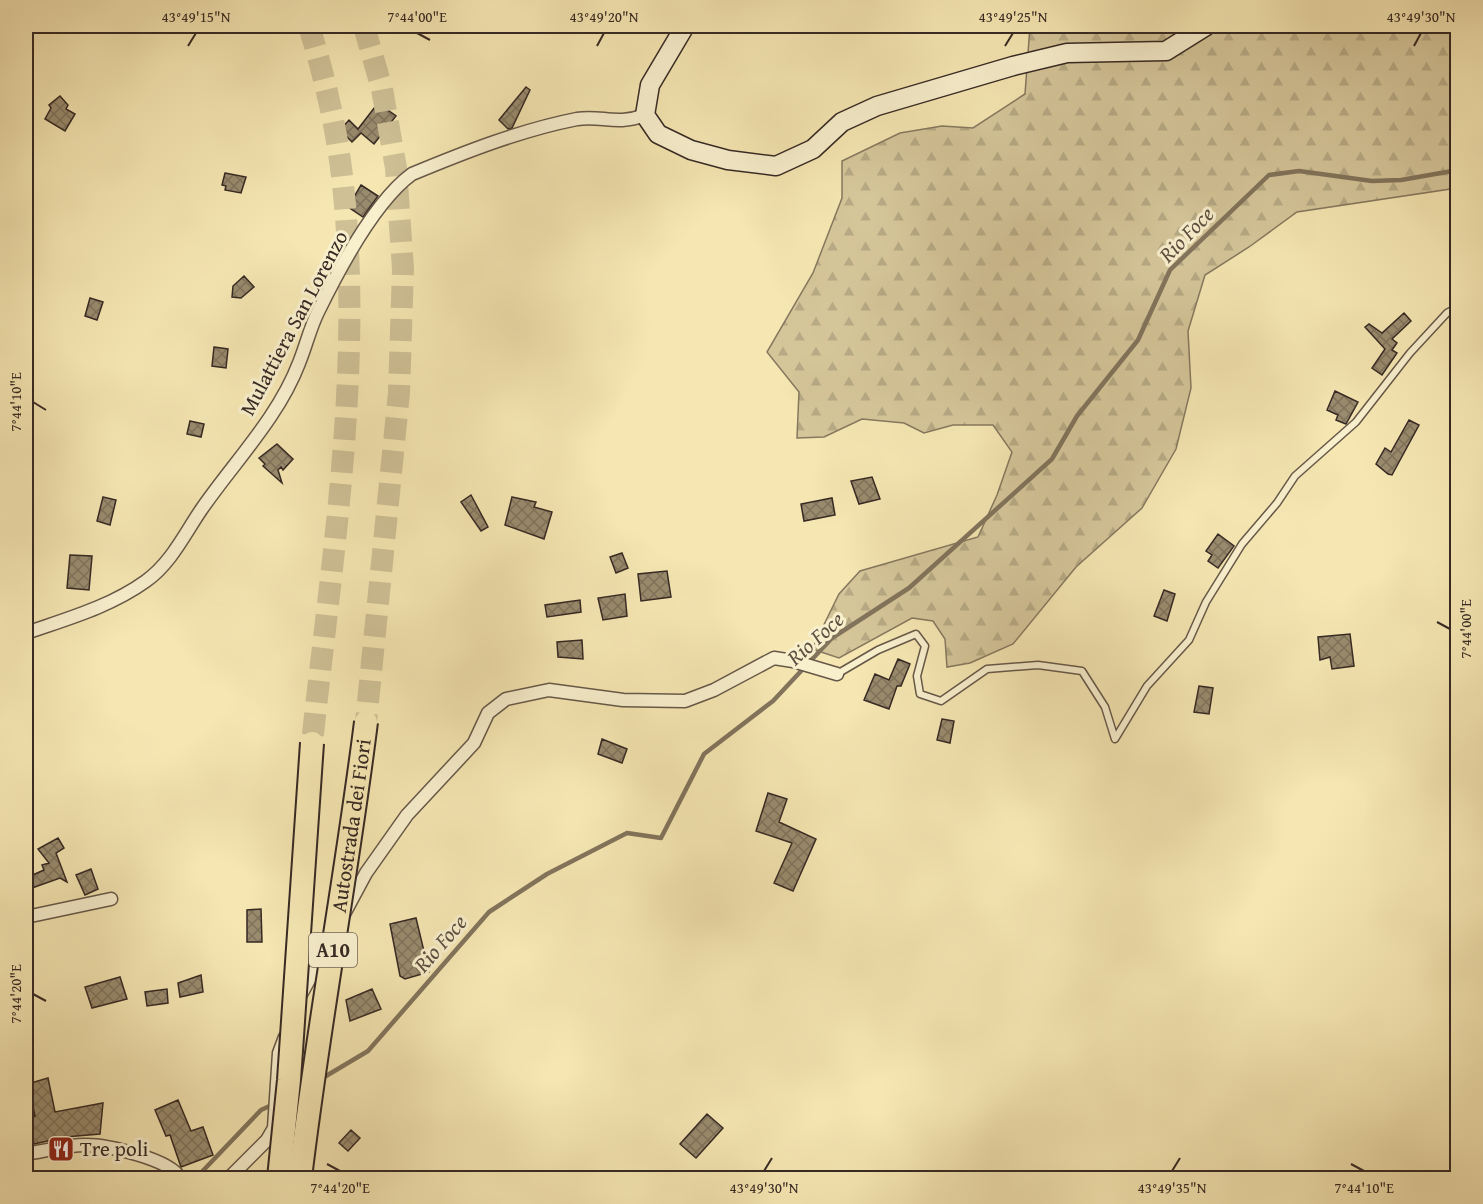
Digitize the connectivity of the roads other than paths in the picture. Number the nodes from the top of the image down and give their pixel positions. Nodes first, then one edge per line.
1 (685, 26) edge
2 (1206, 26) edge
3 (645, 115) junction
4 (1458, 307) edge
5 (26, 633) edge
6 (837, 674) joint
7 (366, 722) tunnel mouth
8 (312, 743) tunnel mouth
9 (111, 899) dead end
10 (26, 917) edge
11 (26, 1154) edge
12 (178, 1175) edge
13 (229, 1179) edge
14 (279, 1179) edge
15 (300, 1179) edge

1 - 3 main road
2 - 3 main road
3 - 5 street, Mulattiera San Lorenzo
4 - 6 lane
6 - 13 street
7 - 15 highway, Autostrada dei Fiori / A10, bridge
8 - 14 highway, Autostrada dei Fiori / A10, bridge
9 - 10 street
11 - 12 street

